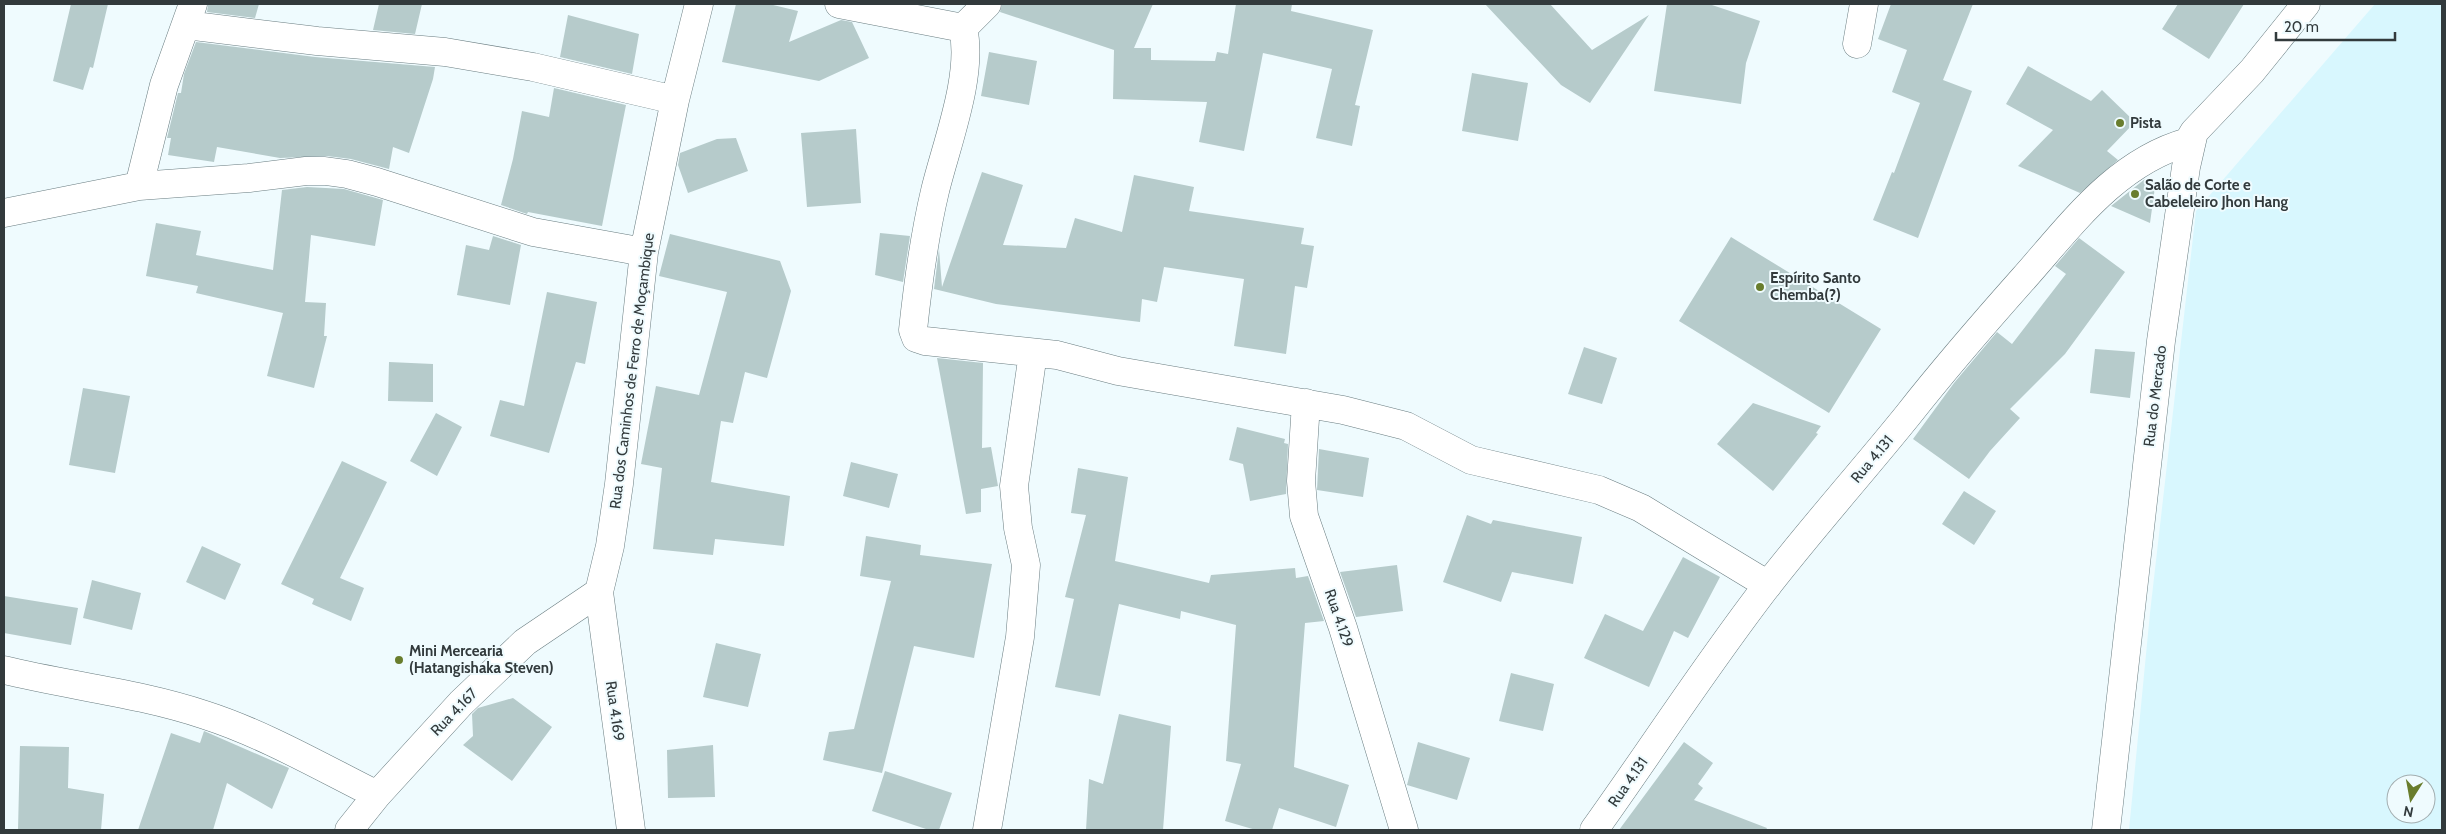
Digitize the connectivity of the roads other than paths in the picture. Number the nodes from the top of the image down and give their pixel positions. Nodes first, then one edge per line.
1 (699, 4) edge
2 (839, 4) edge
3 (987, 4) edge
4 (1864, 4) edge
5 (2306, 4) edge
6 (189, 14) edge
7 (962, 28) junction
8 (1857, 44) dead end
9 (675, 100) junction
10 (2194, 132) junction
11 (139, 186) junction
12 (4, 214) edge
13 (644, 252) junction
14 (1033, 353) junction
15 (1306, 403) junction
16 (1768, 585) junction
17 (599, 592) junction
18 (4, 670) edge
19 (377, 795) junction
20 (349, 830) edge
21 (630, 830) edge
22 (986, 830) edge
23 (1404, 830) edge
24 (1594, 830) edge
25 (2106, 830) edge

1 - 9 street, Rua dos Caminhos de Ferro de Moçambique
2 - 7 street
3 - 7 street
4 - 8 street
5 - 10 street
6 - 9 street
6 - 11 street
7 - 14 street
9 - 13 street, Rua dos Caminhos de Ferro de Moçambique
10 - 16 street, Rua 4.131
10 - 25 street, Rua do Mercado
11 - 12 street
11 - 13 street
13 - 17 street, Rua dos Caminhos de Ferro de Moçambique
14 - 15 street
14 - 22 street
15 - 16 street
15 - 23 street, Rua 4.129
16 - 24 street, Rua 4.131
17 - 19 street, Rua 4.167
17 - 21 street, Rua 4.169
18 - 19 street
19 - 20 street, Rua 4.167

